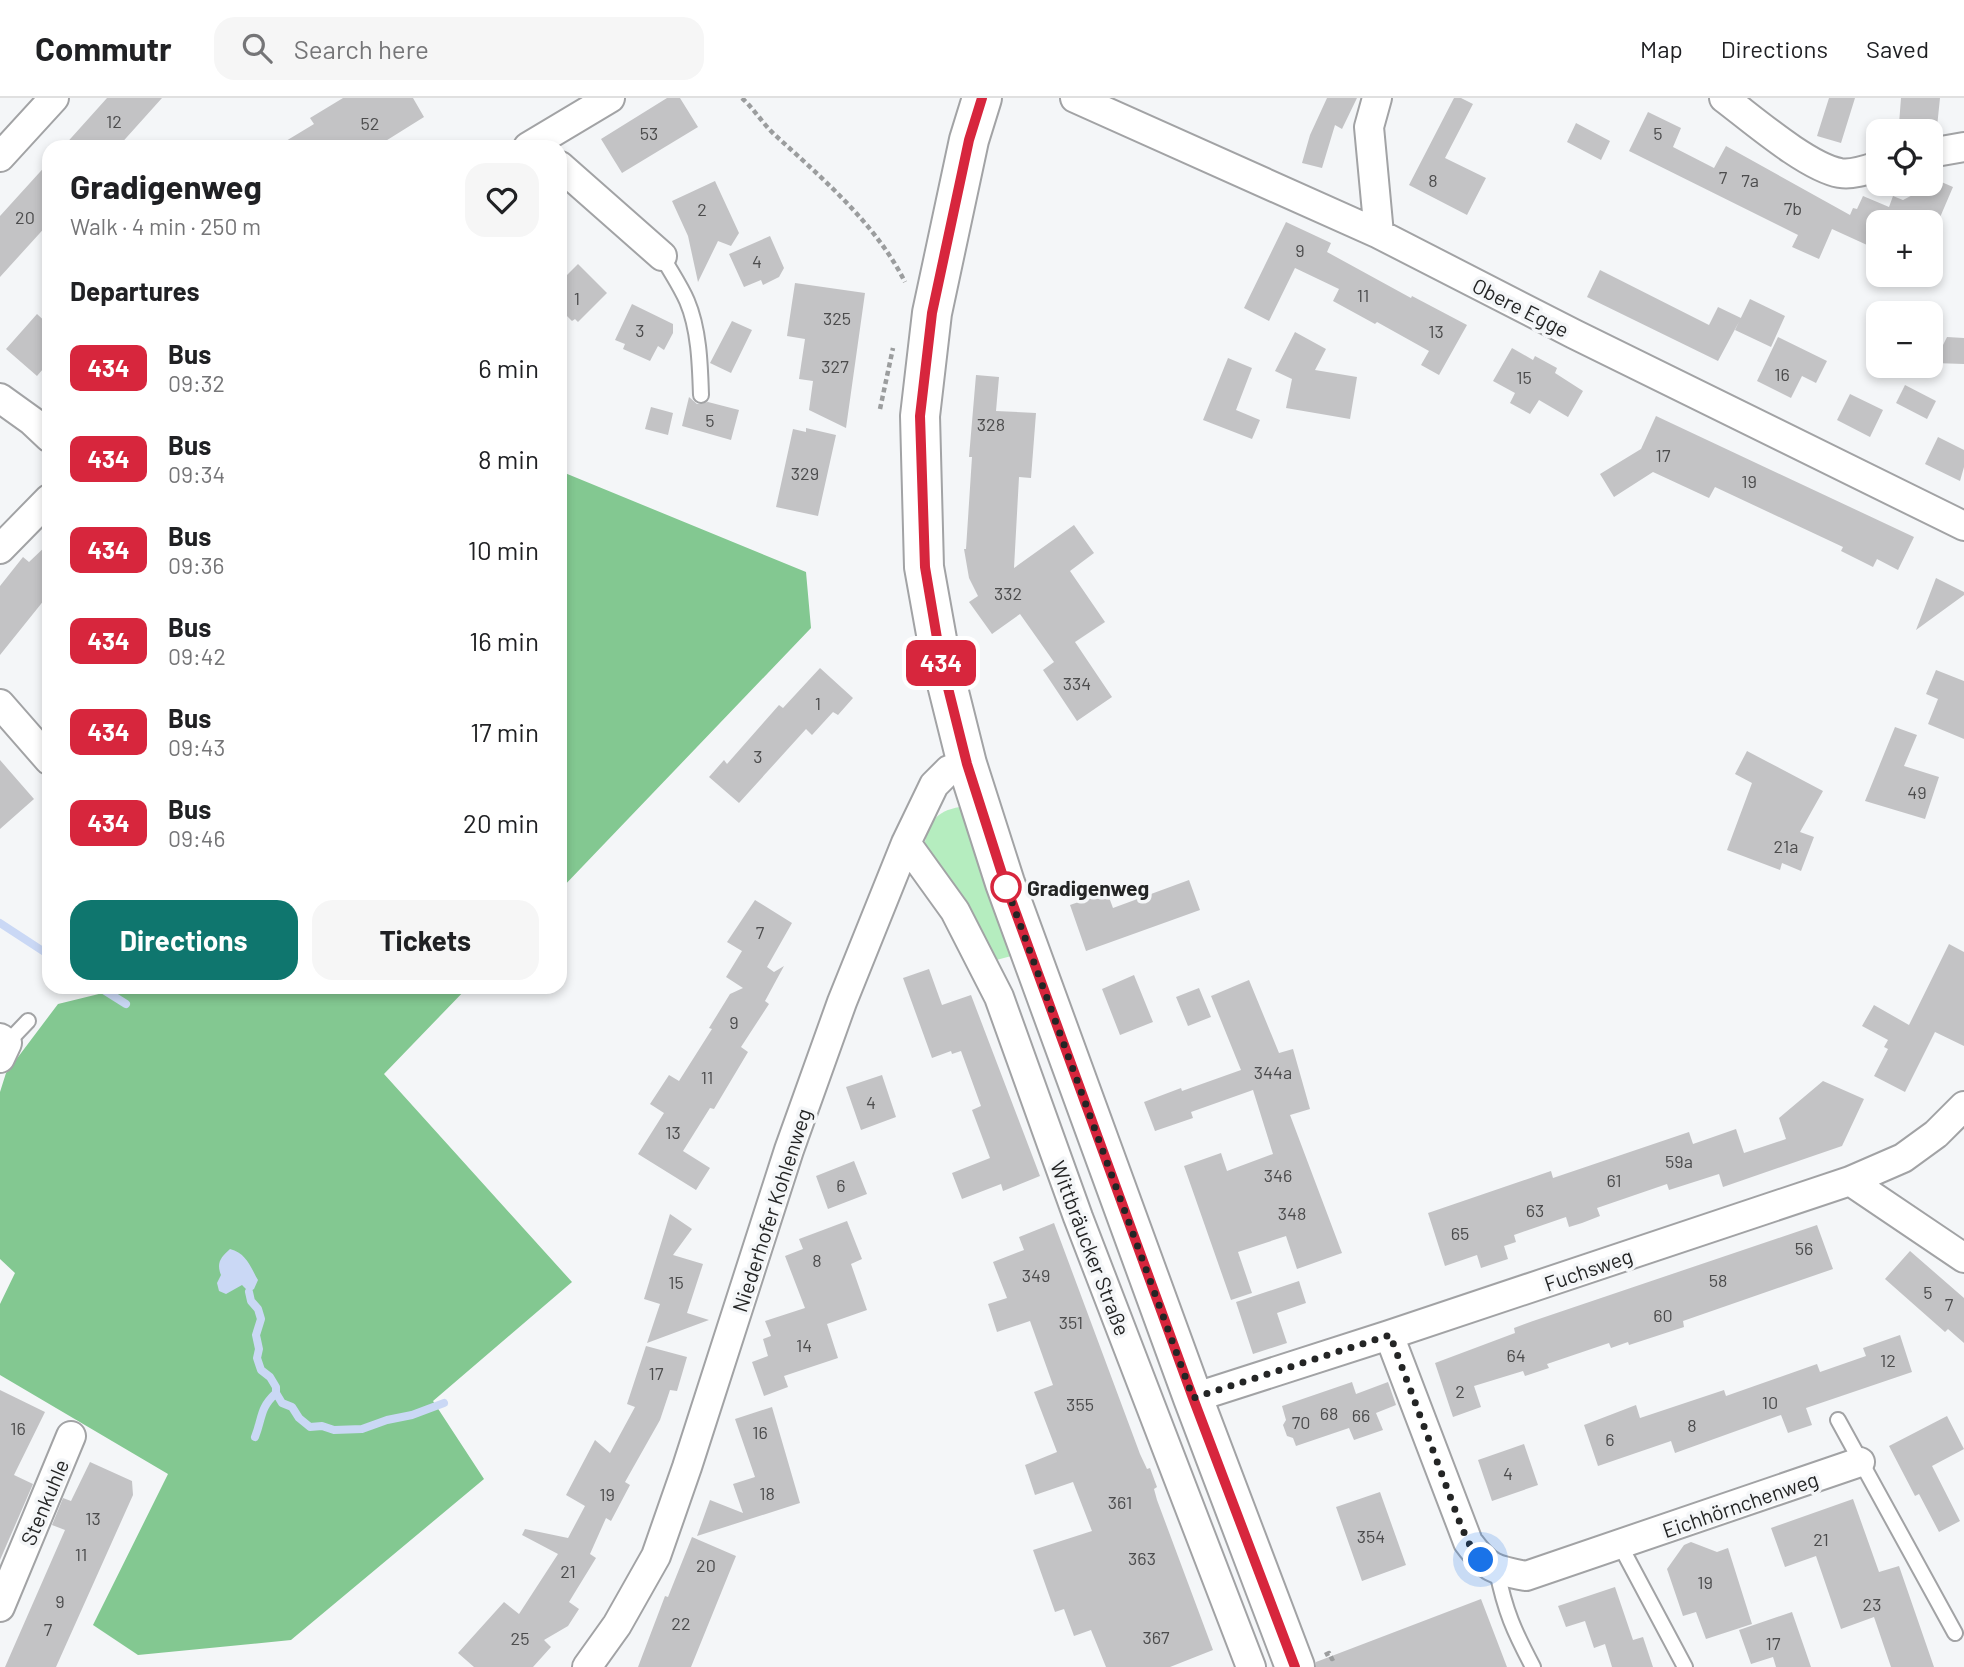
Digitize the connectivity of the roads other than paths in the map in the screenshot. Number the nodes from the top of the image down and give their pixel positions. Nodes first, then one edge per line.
1 (54, 98) edge
2 (610, 98) edge
3 (982, 98) edge
4 (1075, 98) edge
5 (1377, 98) edge
6 (1724, 98) edge
7 (544, 140) edge
8 (1964, 147) edge
9 (1943, 151) edge
10 (0, 157) edge
11 (1866, 169) edge
12 (567, 172) edge
13 (1378, 234) junction
14 (663, 256) joint
15 (701, 395) dead end
16 (0, 398) edge
17 (42, 430) edge
18 (42, 506) edge
19 (1964, 526) edge
20 (0, 549) edge
21 (0, 704) edge
22 (42, 752) edge
23 (967, 764) junction
24 (906, 842) junction
25 (28, 1021) dead end
26 (2, 1046) edge
27 (1964, 1106) edge
28 (1850, 1181) junction
29 (1964, 1258) edge
30 (1390, 1335) junction
31 (1193, 1398) junction
32 (1839, 1420) dead end
33 (71, 1436) dead end
34 (1860, 1462) junction
35 (1620, 1545) junction
36 (1497, 1571) junction
37 (0, 1607) edge
38 (1955, 1633) dead end
39 (1310, 1661) edge
40 (587, 1667) edge
41 (1251, 1667) edge
42 (1533, 1667) edge
43 (1685, 1667) edge

1 - 10 street
2 - 7 street
3 - 23 main road, Wittbräucker Straße
4 - 13 street, Obere Egge
5 - 13 street
6 - 11 street
8 - 9 street
12 - 14 street
13 - 19 street, Obere Egge
14 - 15 lane
16 - 17 street
18 - 20 street
21 - 22 street
23 - 24 street, Niederhofer Kohlenweg
23 - 31 main road, Wittbräucker Straße
24 - 40 street, Niederhofer Kohlenweg
24 - 41 street, Wittbräucker Straße
25 - 26 lane
27 - 28 street, Fuchsweg
28 - 29 street
28 - 30 street, Fuchsweg
30 - 31 street, Fuchsweg
30 - 36 street
31 - 39 main road, Wittbräucker Straße
32 - 34 lane
33 - 37 street, Stenkuhle
34 - 35 street, Eichhörnchenweg
34 - 38 lane
35 - 36 street, Eichhörnchenweg
35 - 43 lane
36 - 42 lane

